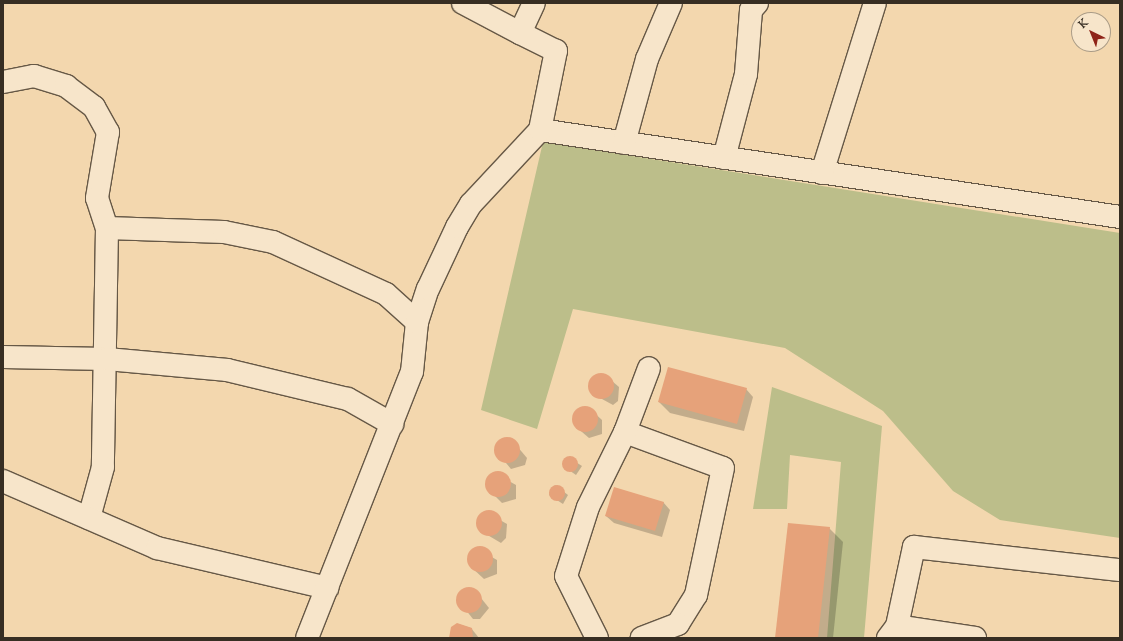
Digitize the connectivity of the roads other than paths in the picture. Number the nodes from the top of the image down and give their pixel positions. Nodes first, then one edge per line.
1 (463, 3) edge
2 (534, 3) edge
3 (671, 3) edge
4 (756, 3) edge
5 (875, 3) edge
6 (520, 32) junction
7 (3, 82) edge
8 (540, 130) junction
9 (624, 143) junction
10 (724, 158) junction
11 (822, 173) junction
12 (1120, 217) edge
13 (107, 228) junction
14 (417, 322) junction
15 (3, 357) edge
16 (107, 358) junction
17 (649, 368) dead end
18 (392, 424) junction
19 (625, 432) junction
20 (3, 481) edge
21 (89, 518) junction
22 (1120, 570) edge
23 (327, 588) junction
24 (892, 632) edge
25 (307, 638) edge
26 (597, 638) edge
27 (642, 638) edge
28 (975, 638) edge

1 - 6 street
2 - 6 street
3 - 9 street
4 - 10 street
5 - 11 street
6 - 8 street
7 - 13 street
8 - 9 street
8 - 14 street
9 - 10 street
10 - 11 street
11 - 12 street
13 - 14 street
13 - 16 street
14 - 18 street
15 - 16 street
16 - 18 street
16 - 21 street
17 - 19 street
18 - 23 street
19 - 26 street
19 - 27 street
20 - 21 street
21 - 23 street
22 - 24 street
23 - 25 street
24 - 28 street

